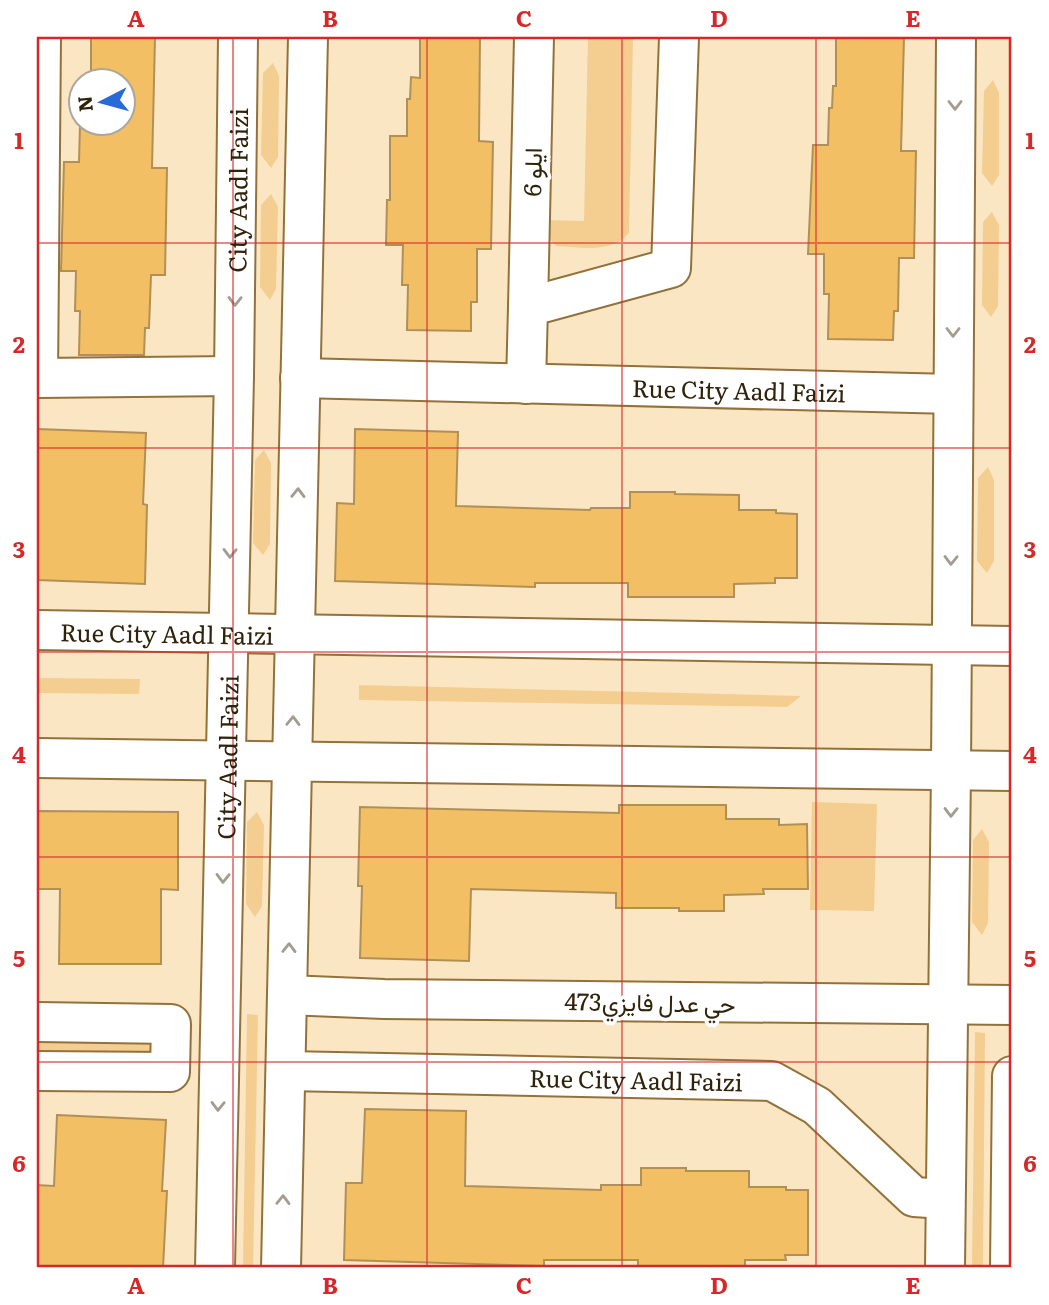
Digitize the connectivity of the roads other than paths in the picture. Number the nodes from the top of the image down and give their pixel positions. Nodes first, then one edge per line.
1 (41, 37) edge
2 (238, 37) edge
3 (308, 37) edge
4 (534, 37) edge
5 (679, 37) edge
6 (956, 37) edge
7 (38, 256) edge
8 (528, 307) junction
9 (234, 376) junction
10 (38, 378) edge
11 (300, 378) junction
12 (526, 384) junction
13 (953, 394) junction
14 (37, 630) edge
15 (229, 631) junction
16 (295, 634) junction
17 (951, 646) junction
18 (1012, 646) edge
19 (37, 758) edge
20 (226, 759) junction
21 (292, 760) junction
22 (951, 770) junction
23 (1012, 771) edge
24 (287, 995) junction
25 (948, 1004) junction
26 (1012, 1005) edge
27 (37, 1022) edge
28 (37, 1071) edge
29 (286, 1071) junction
30 (1012, 1076) edge
31 (945, 1199) junction
32 (215, 1268) edge
33 (281, 1268) edge
34 (944, 1268) edge
35 (1010, 1268) edge

1 - 7 street
2 -> 9 street, City Aadl Faizi
3 - 11 street, Rue City Aadl Faizi
4 - 8 street, ايلو 6
5 - 8 street
6 -> 13 street
7 - 10 street
8 - 12 street
9 - 10 street
9 -> 15 street, City Aadl Faizi
11 - 12 street, Rue City Aadl Faizi
16 -> 11 street, Rue City Aadl Faizi
12 - 13 street, Rue City Aadl Faizi
13 -> 17 street
14 - 15 street, Rue City Aadl Faizi
15 - 16 street, Rue City Aadl Faizi
15 - 20 street, City Aadl Faizi
16 - 17 street, Rue City Aadl Faizi
21 -> 16 street, Rue City Aadl Faizi
17 - 18 street, Rue City Aadl Faizi
17 - 22 street
19 - 20 street
20 - 21 street
20 -> 32 street, City Aadl Faizi
21 - 22 street
24 -> 21 street, Rue City Aadl Faizi
22 - 23 street
22 -> 25 street
24 - 25 street, 473حي عدل فايزي
24 - 29 street, Rue City Aadl Faizi
25 - 26 street, 473حي عدل فايزي
25 - 31 street
27 - 28 street
29 - 31 street, Rue City Aadl Faizi
33 -> 29 street, Rue City Aadl Faizi
30 - 35 street
31 - 34 street

